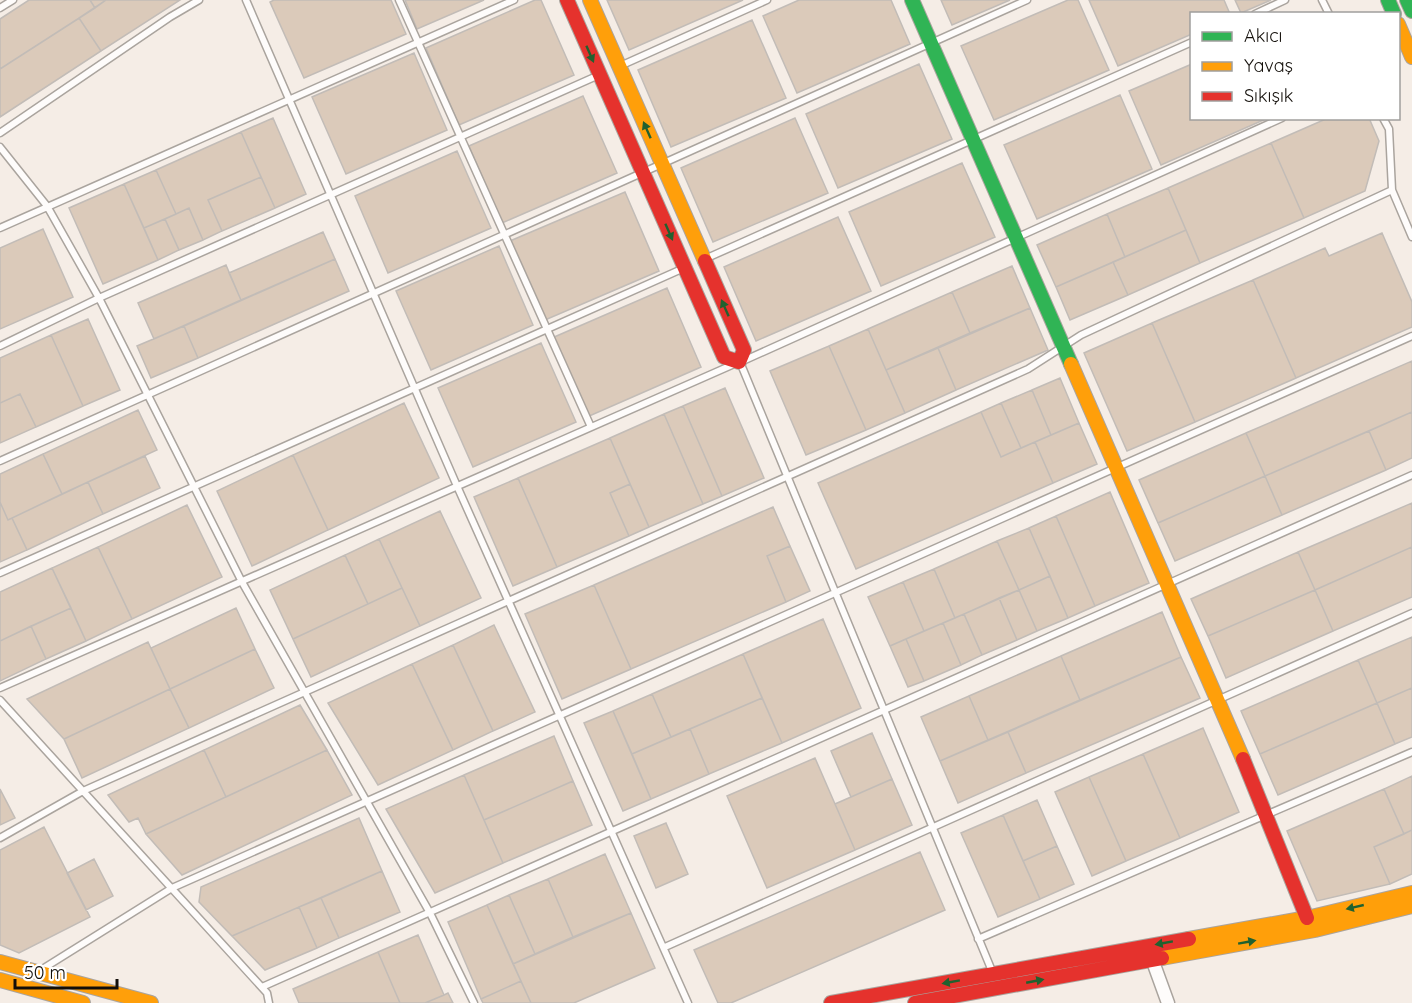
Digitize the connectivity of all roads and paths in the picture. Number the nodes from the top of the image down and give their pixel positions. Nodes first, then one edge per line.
1 (13, 0) edge
2 (199, 0) edge
3 (247, 0) edge
4 (399, 0) edge
5 (514, 0) edge
6 (567, 0) edge
7 (590, 0) edge
8 (767, 0) edge
9 (912, 0) edge
10 (1027, 0) edge
11 (1285, 0) edge
12 (1407, 0) edge
13 (0, 9) edge
14 (1412, 11) edge
15 (1259, 12) edge
16 (1400, 29) edge
17 (1190, 42) edge
18 (418, 43) junction
19 (931, 43) junction
20 (1412, 57) edge
21 (619, 66) junction
22 (600, 75) junction
23 (290, 100) junction
24 (1278, 120) edge
25 (1384, 120) edge
26 (0, 133) edge
27 (460, 136) junction
28 (973, 139) junction
29 (0, 147) edge
30 (661, 163) junction
31 (642, 172) junction
32 (1392, 190) junction
33 (331, 194) junction
34 (47, 206) junction
35 (0, 228) edge
36 (504, 233) junction
37 (1016, 237) junction
38 (1412, 237) edge
39 (704, 259) junction
40 (684, 268) junction
41 (374, 291) junction
42 (99, 298) junction
43 (547, 329) junction
44 (1412, 336) edge
45 (0, 346) edge
46 (1063, 349) junction
47 (739, 362) junction
48 (414, 388) junction
49 (146, 395) junction
50 (591, 427) junction
51 (0, 460) edge
52 (1116, 468) junction
53 (1412, 475) edge
54 (787, 478) junction
55 (457, 486) junction
56 (192, 487) junction
57 (0, 573) edge
58 (242, 582) junction
59 (1167, 584) junction
60 (835, 593) junction
61 (509, 600) junction
62 (1412, 613) edge
63 (0, 688) edge
64 (303, 691) junction
65 (0, 700) edge
66 (1217, 700) junction
67 (884, 711) junction
68 (561, 715) junction
69 (1412, 752) edge
70 (83, 791) junction
71 (367, 802) junction
72 (1268, 816) junction
73 (932, 828) junction
74 (611, 832) junction
75 (0, 838) edge
76 (172, 888) junction
77 (1412, 893) edge
78 (1412, 906) edge
79 (430, 913) junction
80 (1307, 918) junction
81 (978, 939) junction
82 (665, 946) junction
83 (1152, 959) junction
84 (0, 962) edge
85 (37, 973) junction
86 (993, 974) junction
87 (0, 980) edge
88 (262, 987) junction
89 (83, 1003) edge
90 (151, 1003) edge
91 (269, 1003) edge
92 (474, 1003) edge
93 (688, 1003) edge
94 (831, 1003) edge
95 (915, 1003) edge
96 (1168, 1003) edge

1 - 13 lane
2 - 26 lane
3 - 23 lane
4 - 18 lane
5 - 18 lane
6 -> 22 main road
7 - 21 main road
8 - 21 lane
9 - 19 main road
10 - 19 lane
11 - 15 lane
12 - 14 main road
16 - 20 main road
17 - 28 lane
18 - 23 lane
18 - 27 lane
19 - 28 main road
19 - 30 lane
30 -> 21 main road
22 - 27 lane
22 - 31 main road
23 - 33 lane
23 - 34 lane
24 - 37 lane
25 - 32 lane
27 - 33 lane
27 - 36 lane
28 - 37 main road
28 - 39 lane
29 - 34 lane
30 - 31 lane
30 - 39 main road
31 - 36 lane
31 -> 40 main road
32 - 38 lane
32 - 46 lane
33 - 41 lane
33 - 42 lane
34 - 35 lane
34 - 42 lane
36 - 41 lane
36 - 43 lane
37 - 46 main road
37 - 47 lane
47 -> 39 main road
40 - 43 lane
40 - 47 main road
41 - 48 lane
41 - 49 lane
42 - 45 lane
42 - 49 lane
43 - 48 lane
43 - 50 lane
44 - 52 lane
46 - 52 main road
46 - 54 lane
47 - 50 lane
47 - 54 lane
48 - 55 lane
48 - 56 lane
49 - 51 lane
49 - 56 lane
50 - 55 lane
52 - 59 main road
52 - 60 lane
53 - 59 lane
54 - 60 lane
54 - 61 lane
55 - 58 lane
55 - 61 lane
56 - 57 lane
56 - 58 lane
58 - 63 lane
58 - 64 lane
59 - 66 main road
59 - 67 lane
60 - 67 lane
60 - 68 lane
61 - 64 lane
61 - 68 lane
62 - 66 lane
64 - 70 lane
64 - 71 lane
65 - 70 lane
66 - 72 main road
66 - 73 lane
67 - 73 lane
67 - 74 lane
68 - 71 lane
68 - 74 lane
69 - 72 lane
70 - 75 lane
70 - 76 lane
71 - 76 lane
71 - 79 lane
72 - 80 main road
72 - 81 lane
73 - 81 lane
73 - 82 lane
74 - 79 lane
74 - 82 lane
76 - 85 lane
76 - 88 lane
77 -> 80 main road
83 -> 78 main road
79 - 88 lane
79 - 92 lane
80 -> 86 main road
81 - 86 lane
82 - 93 lane
95 -> 83 main road
83 - 96 street
84 - 85 main road
85 - 90 main road
86 -> 94 main road
87 - 89 main road
88 - 91 lane

